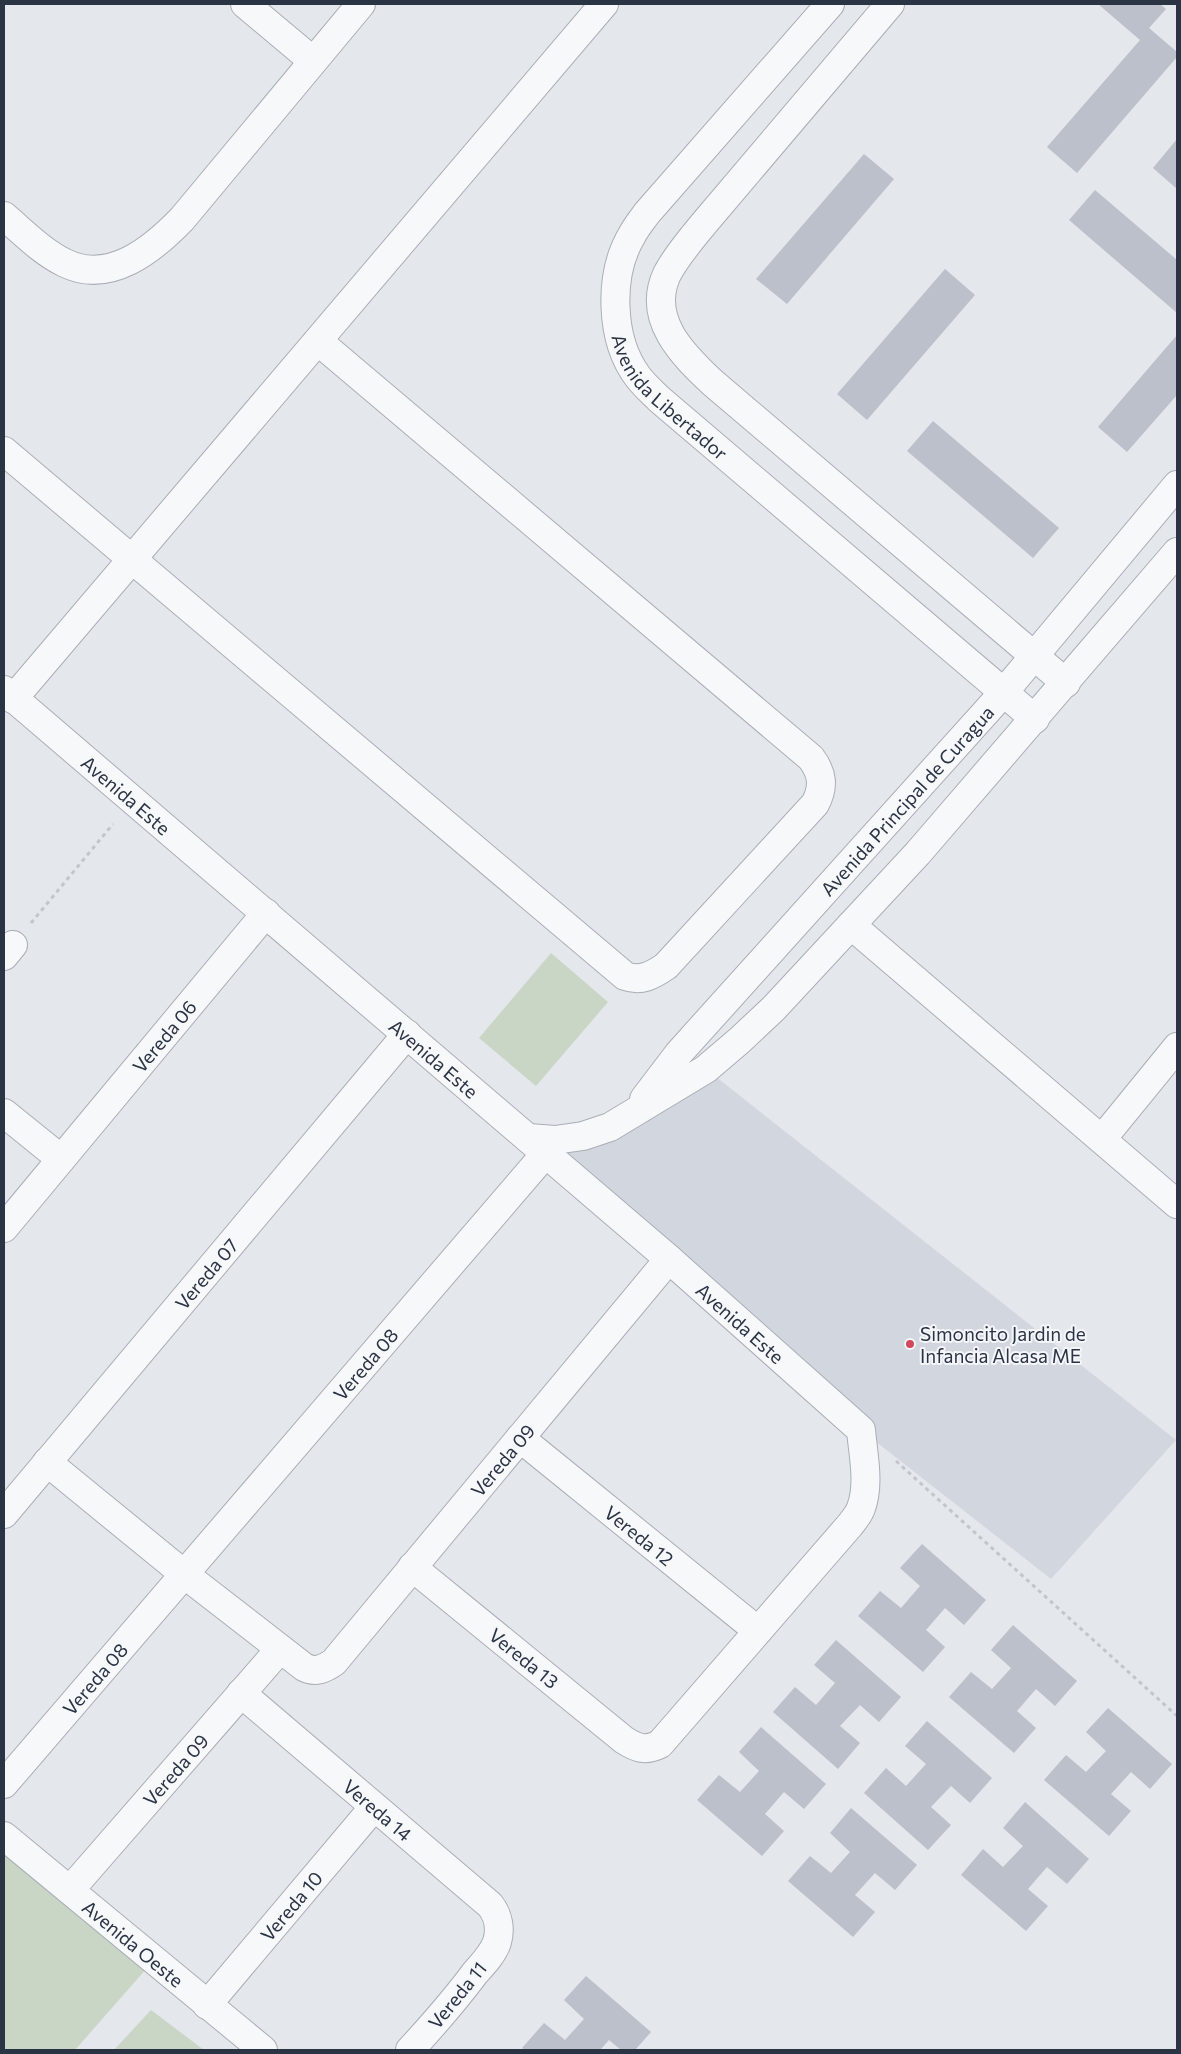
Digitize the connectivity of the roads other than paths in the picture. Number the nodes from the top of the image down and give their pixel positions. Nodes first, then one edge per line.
1 (245, 4) edge
2 (360, 4) edge
3 (604, 4) edge
4 (830, 4) edge
5 (890, 4) edge
6 (312, 61) junction
7 (4, 216) edge
8 (318, 340) junction
9 (4, 451) edge
10 (1177, 485) edge
11 (1177, 552) edge
12 (132, 559) junction
13 (1034, 656) junction
14 (1066, 683) junction
15 (1004, 692) junction
16 (9, 695) edge
17 (1035, 719) junction
18 (266, 913) junction
19 (850, 926) junction
20 (407, 1034) junction
21 (1177, 1047) edge
22 (4, 1113) edge
23 (632, 1114) junction
24 (1102, 1139) junction
25 (537, 1145) junction
26 (61, 1159) junction
27 (1177, 1204) edge
28 (4, 1228) edge
29 (670, 1259) junction
30 (520, 1438) junction
31 (47, 1462) junction
32 (4, 1514) edge
33 (412, 1567) junction
34 (184, 1574) junction
35 (758, 1632) junction
36 (280, 1649) junction
37 (241, 1693) junction
38 (4, 1784) edge
39 (374, 1807) junction
40 (4, 1836) edge
41 (70, 1890) junction
42 (498, 1936) joint
43 (207, 2005) junction
44 (263, 2050) edge
45 (410, 2050) edge

1 - 6 street
2 - 6 street
3 - 8 street
4 - 15 street, Avenida Libertador
5 - 13 street, Avenida Libertador
6 - 7 street
8 - 12 street
8 - 12 street
9 - 12 street
10 - 13 street, Avenida Principal de Curagua
11 - 14 street, Avenida Principal de Curagua
12 - 16 street
13 - 14 street, Avenida Libertador
13 - 15 street, Avenida Principal de Curagua
14 - 17 street, Avenida Principal de Curagua
15 - 17 street, Avenida Libertador
15 - 23 street, Avenida Principal de Curagua
16 - 18 street, Avenida Este
17 - 19 street, Avenida Principal de Curagua
18 - 20 street, Avenida Este
18 - 26 street, Vereda 06
19 - 23 street, Avenida Principal de Curagua
19 - 24 street
20 - 25 street, Avenida Este
20 - 31 street, Vereda 07
21 - 24 street
22 - 26 street
23 - 25 street, Avenida Principal de Curagua
24 - 27 street
25 - 29 street, Avenida Este
25 - 34 street, Vereda 08
26 - 28 street, Vereda 06
29 - 30 street, Vereda 09
29 - 35 street, Avenida Este
30 - 33 street, Vereda 09
30 - 35 street, Vereda 12
31 - 32 street, Vereda 07
31 - 34 street
33 - 35 street, Vereda 13
33 - 36 street, Vereda 09
34 - 36 street
34 - 38 street, Vereda 08
36 - 37 street, Vereda 09
37 - 39 street, Vereda 14
37 - 41 street, Vereda 09
39 - 42 street, Vereda 14
39 - 43 street, Vereda 10
40 - 41 street, Avenida Oeste
41 - 43 street, Avenida Oeste
42 - 45 street, Vereda 11
43 - 44 street, Avenida Oeste

